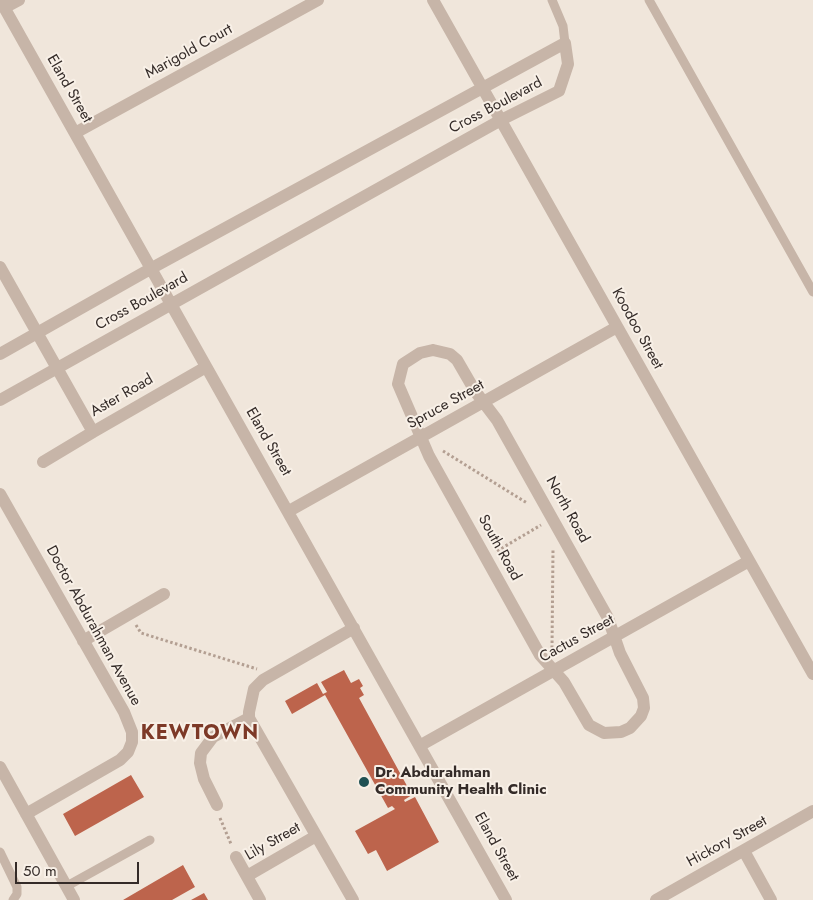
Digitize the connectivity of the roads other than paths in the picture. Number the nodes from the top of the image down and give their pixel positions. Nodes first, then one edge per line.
1 (19, 0) edge
2 (318, 0) edge
3 (433, 0) edge
4 (552, 0) edge
5 (649, 0) edge
6 (2, 4) edge
7 (565, 44) junction
8 (483, 88) junction
9 (501, 120) junction
10 (76, 133) junction
11 (0, 267) edge
12 (152, 268) junction
13 (813, 292) edge
14 (172, 305) junction
15 (618, 327) junction
16 (38, 332) junction
17 (0, 354) edge
18 (206, 366) junction
19 (57, 367) junction
20 (0, 400) edge
21 (484, 403) junction
22 (93, 432) junction
23 (421, 437) junction
24 (43, 462) dead end
25 (0, 494) edge
26 (289, 511) junction
27 (749, 560) junction
28 (164, 594) dead end
29 (354, 628) junction
30 (615, 636) junction
31 (83, 641) junction
32 (552, 671) junction
33 (813, 674) edge
34 (249, 718) junction
35 (421, 745) junction
36 (0, 767) edge
37 (217, 805) road end
38 (813, 811) edge
39 (26, 814) junction
40 (316, 836) junction
41 (150, 840) dead end
42 (0, 852) edge
43 (744, 852) junction
44 (236, 857) road end
45 (246, 876) junction
46 (67, 886) junction
47 (13, 900) edge
48 (74, 900) edge
49 (260, 900) edge
50 (353, 900) edge
51 (506, 900) edge
52 (656, 900) edge
53 (771, 900) edge

1 - 6 street
2 - 10 street, Marigold Court
3 - 8 street, Koodoo Street
4 - 7 lane
5 - 13 lane
6 - 10 street, Eland Street
7 - 8 street, Cross Boulevard
7 - 9 street, Cross Boulevard
8 - 9 street, Koodoo Street
8 - 12 street, Cross Boulevard
9 - 14 street, Cross Boulevard
9 - 15 street, Koodoo Street
10 - 12 street, Eland Street
11 - 16 street
12 - 14 street, Eland Street
12 - 16 street, Cross Boulevard
14 - 18 street, Eland Street
14 - 19 street, Cross Boulevard
15 - 21 street, Spruce Street
15 - 27 street, Koodoo Street
16 - 17 street, Cross Boulevard
16 - 19 street, Aster Road
18 - 22 street, Aster Road
18 - 26 street, Eland Street
19 - 20 street, Cross Boulevard
19 - 22 street, Aster Road
21 - 23 street, Spruce Street
21 - 23 street, North Road
21 - 30 street, North Road
22 - 24 street
23 - 26 street, Spruce Street
23 - 32 street, South Road
25 - 31 street, Doctor Abdurahman Avenue
26 - 29 street, Eland Street
27 - 30 street, Cactus Street
27 - 33 street, Koodoo Street
28 - 31 street
29 - 34 street
29 - 35 street, Eland Street
30 - 32 street, Cactus Street
30 - 32 street, North Road
31 - 39 street, Doctor Abdurahman Avenue
32 - 35 street, Cactus Street
34 - 37 street
34 - 40 street
35 - 51 street, Eland Street
36 - 39 street
38 - 43 street, Hickory Street
39 - 46 street
40 - 45 street, Lily Street
40 - 50 street
41 - 46 lane
42 - 47 lane
43 - 52 street, Hickory Street
43 - 53 street
44 - 45 street, Lily Street
45 - 49 street, Lily Street
46 - 48 street

